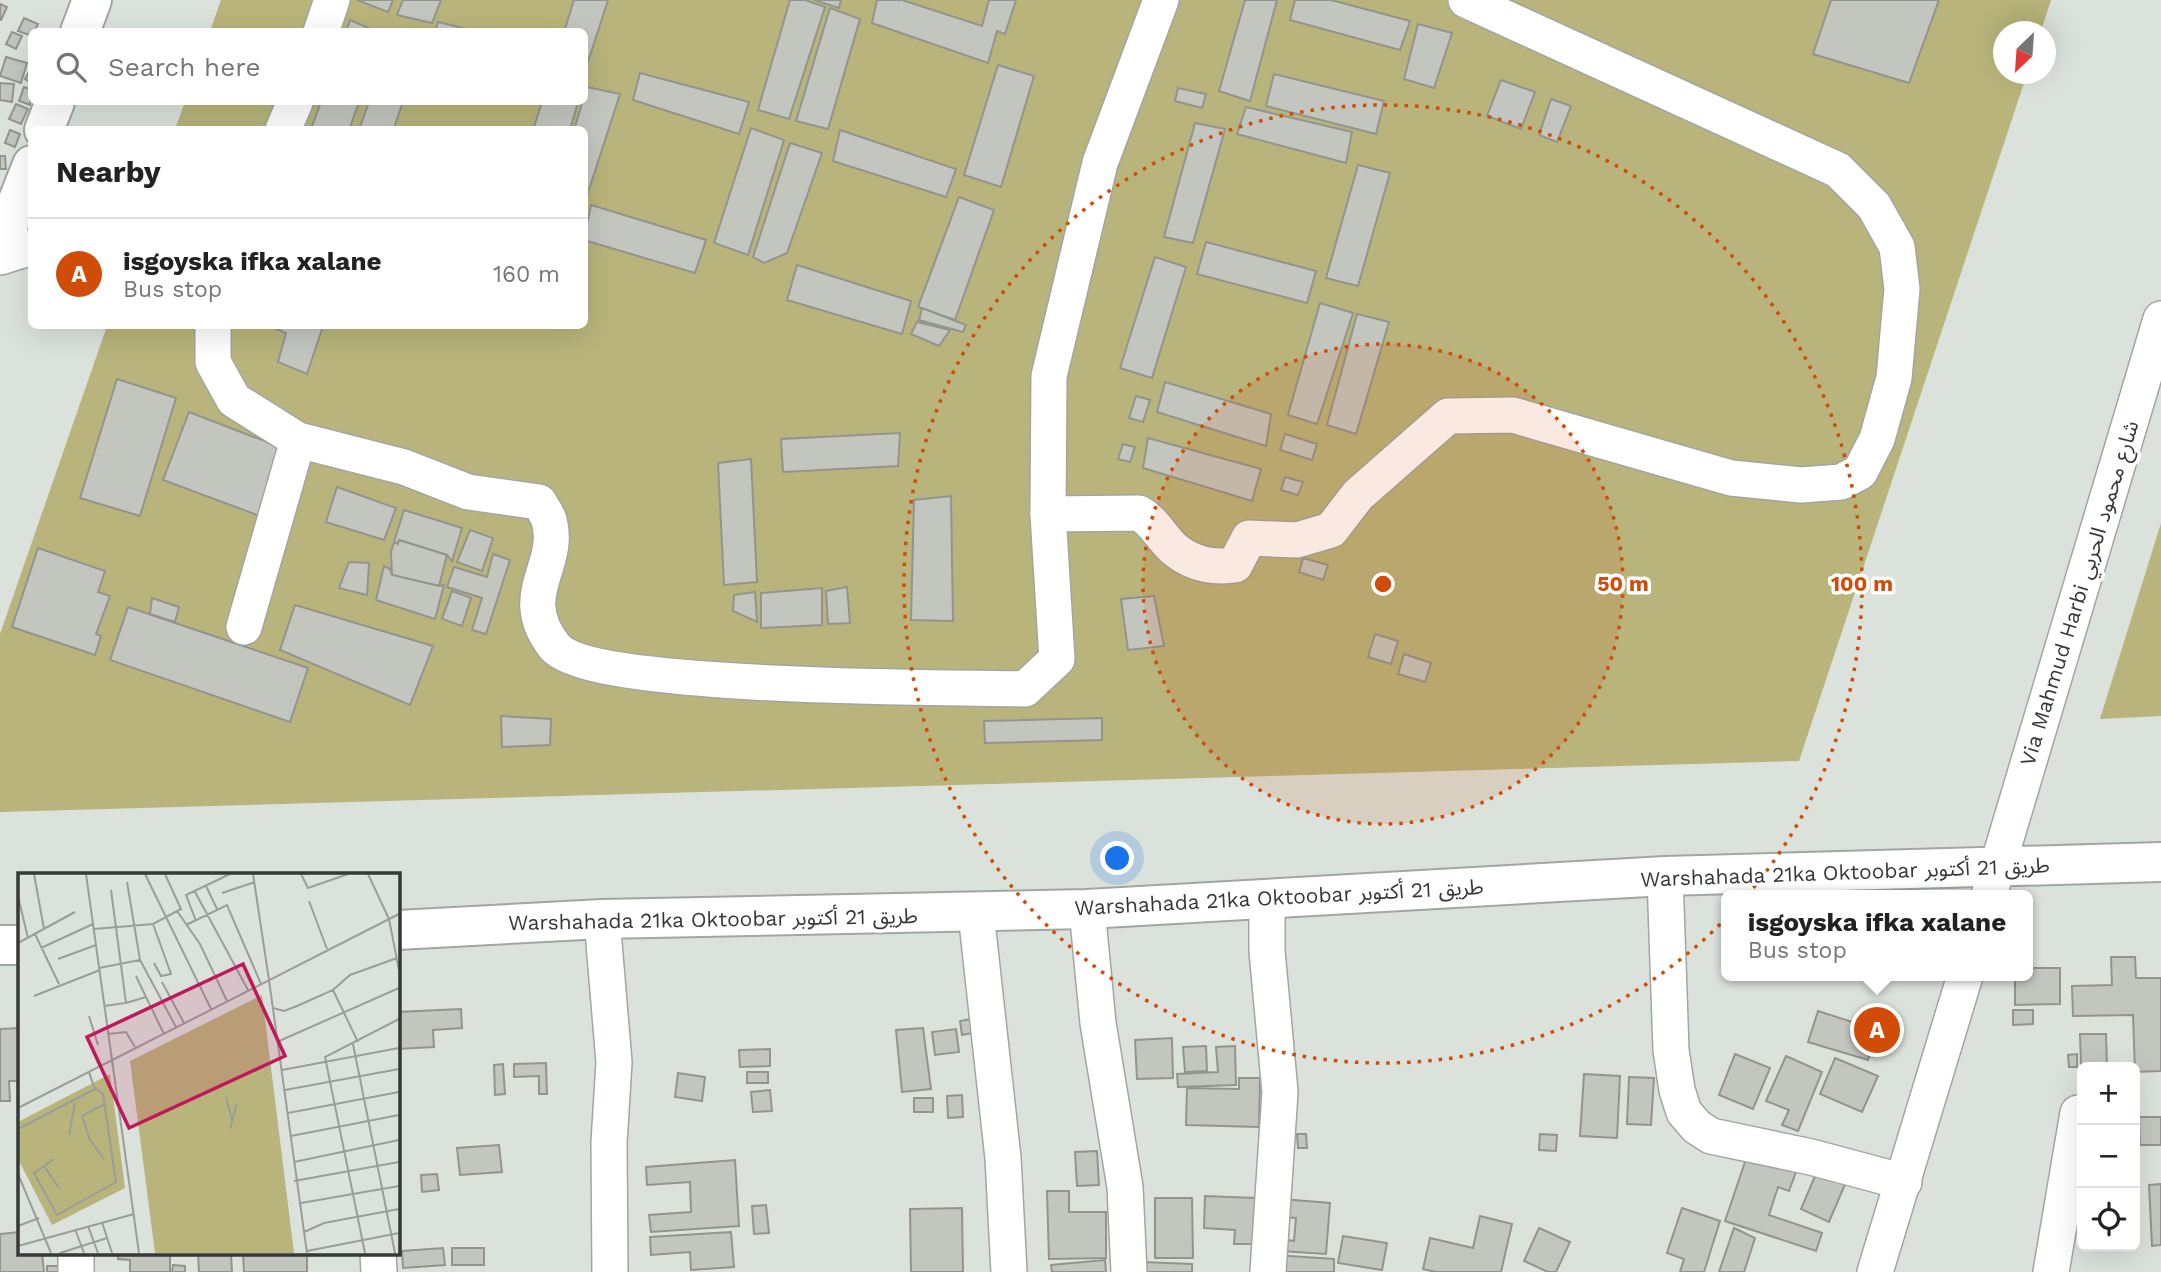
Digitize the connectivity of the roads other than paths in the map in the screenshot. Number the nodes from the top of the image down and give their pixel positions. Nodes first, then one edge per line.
1 (92, 0) edge
2 (332, 0) edge
3 (1161, 0) edge
4 (1471, 1) edge
5 (82, 28) edge
6 (322, 28) edge
7 (54, 105) edge
8 (294, 105) edge
9 (46, 126) edge
10 (285, 126) edge
11 (17, 185) edge
12 (0, 246) edge
13 (28, 248) edge
14 (0, 257) edge
15 (2161, 319) edge
16 (213, 329) edge
17 (298, 440) junction
18 (1048, 514) junction
19 (244, 627) dead end
20 (2161, 862) edge
21 (1665, 876) junction
22 (1993, 882) edge
23 (1267, 898) junction
24 (1087, 909) junction
25 (976, 913) junction
26 (602, 919) junction
27 (399, 930) edge
28 (0, 945) edge
29 (18, 945) edge
30 (1964, 981) edge
31 (2077, 1119) edge
32 (1904, 1182) junction
33 (76, 1254) edge
34 (378, 1254) edge
35 (76, 1272) edge
36 (379, 1272) edge
37 (610, 1272) edge
38 (1009, 1272) edge
39 (1129, 1272) edge
40 (1268, 1272) edge
41 (1875, 1272) edge
42 (2051, 1272) edge

1 - 5 main road
2 - 6 street
3 - 18 street
4 - 18 street
7 - 9 main road
8 - 10 street
11 - 12 main road
13 - 14 street
15 - 22 street, Via Mahmud Harbi شارع محمود الحربي
16 - 17 street
17 - 18 street
17 - 19 street
20 - 22 main road, Warshahada 21ka Oktoobar طريق 21 أكتوبر
21 - 22 main road, Warshahada 21ka Oktoobar طريق 21 أكتوبر
21 - 23 main road, Warshahada 21ka Oktoobar طريق 21 أكتوبر
21 - 32 street
23 - 24 main road, Warshahada 21ka Oktoobar طريق 21 أكتوبر
23 - 40 street
24 - 25 main road, Warshahada 21ka Oktoobar طريق 21 أكتوبر
24 - 39 street
25 - 26 main road, Warshahada 21ka Oktoobar طريق 21 أكتوبر
25 - 38 street
26 - 27 main road, Warshahada 21ka Oktoobar طريق 21 أكتوبر
26 - 37 street
28 - 29 main road
30 - 32 street
31 - 42 street
32 - 41 street
33 - 35 street
34 - 36 street

